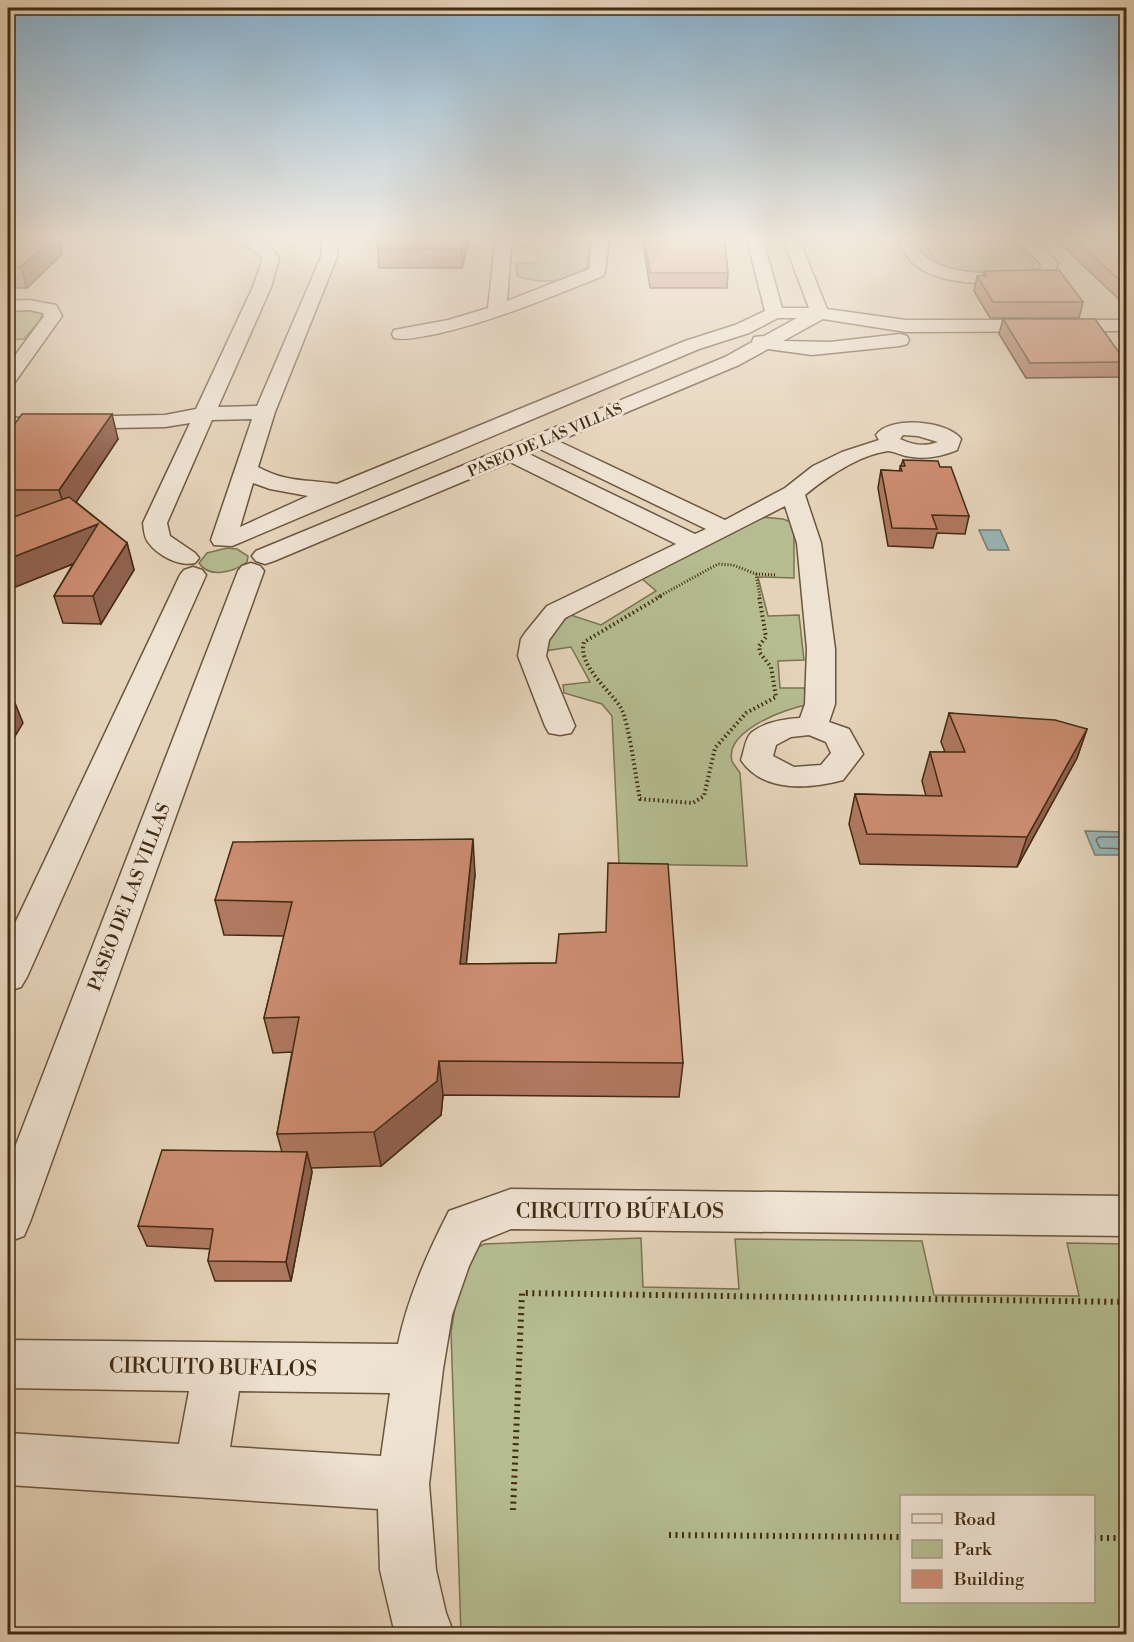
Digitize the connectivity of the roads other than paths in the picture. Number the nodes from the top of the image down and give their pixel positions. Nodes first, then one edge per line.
1 (52, 313) edge
2 (250, 313) edge
3 (307, 313) edge
4 (492, 313) edge
5 (775, 313) joint
6 (820, 313) junction
7 (742, 329) junction
8 (401, 334) dead end
9 (1125, 338) edge
10 (766, 344) junction
11 (692, 345) junction
12 (732, 361) junction
13 (8, 378) edge
14 (8, 409) edge
15 (266, 412) junction
16 (205, 414) junction
17 (86, 415) junction
18 (8, 424) edge
19 (542, 442) junction
20 (892, 443) dead end
21 (512, 454) junction
22 (247, 470) junction
23 (643, 489) junction
24 (342, 490) junction
25 (793, 493) junction
26 (613, 503) junction
27 (725, 529) junction
28 (227, 539) junction
29 (694, 543) junction
30 (222, 570) junction
31 (560, 726) dead end
32 (812, 726) dead end
33 (8, 977) edge
34 (1126, 1216) edge
35 (8, 1222) edge
36 (8, 1364) edge
37 (218, 1367) junction
38 (418, 1369) junction
39 (8, 1459) edge
40 (200, 1472) junction
41 (403, 1484) junction
42 (426, 1635) edge

1 - 13 street
2 - 16 street
3 - 15 street
4 - 8 street
5 - 6 street
5 - 7 street, PASEO DE LAS VILLAS
6 - 9 street
6 - 10 street, PASEO DE LAS VILLAS
7 - 10 street
7 - 11 street, PASEO DE LAS VILLAS
9 - 10 street
10 - 12 street, PASEO DE LAS VILLAS
11 - 12 street
11 - 24 street, PASEO DE LAS VILLAS
12 - 19 street, PASEO DE LAS VILLAS
14 - 17 street
15 - 16 street
15 - 22 street
16 - 17 street
16 - 30 street
17 - 18 street
19 - 21 street, PASEO DE LAS VILLAS
19 - 23 street
20 - 25 street
21 - 26 street
21 - 30 street, PASEO DE LAS VILLAS
22 - 24 street
22 - 28 street
23 - 26 street
23 - 27 street
24 - 28 street, PASEO DE LAS VILLAS
25 - 27 street
25 - 32 street
26 - 29 street
27 - 29 street
28 - 30 street, PASEO DE LAS VILLAS
28 - 30 street
29 - 31 street
30 - 33 street
30 - 35 street, PASEO DE LAS VILLAS
34 - 38 street, CIRCUITO BÚFALOS
36 - 37 street, CIRCUITO BUFALOS
37 - 38 street, CIRCUITO BUFALOS
37 - 40 street
38 - 41 street, CIRCUITO BÚFALOS
39 - 40 street
40 - 41 street
41 - 42 street, CIRCUITO BÚFALOS

